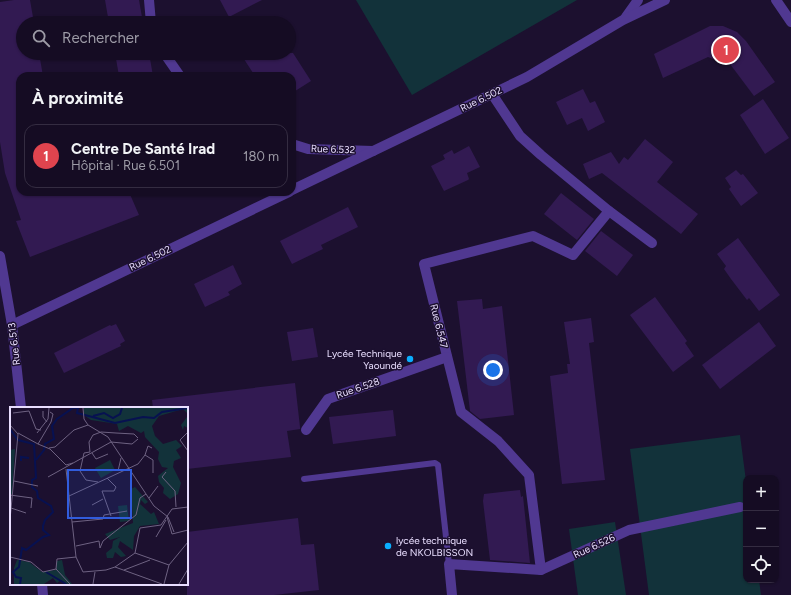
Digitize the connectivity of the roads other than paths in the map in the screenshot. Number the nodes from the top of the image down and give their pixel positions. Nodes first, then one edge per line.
1 (149, 0) edge
2 (638, 0) edge
3 (665, 0) edge
4 (776, 0) edge
5 (150, 16) edge
6 (624, 20) junction
7 (791, 22) edge
8 (169, 60) edge
9 (177, 72) edge
10 (492, 94) junction
11 (296, 145) edge
12 (375, 151) junction
13 (296, 188) edge
14 (281, 196) edge
15 (609, 211) junction
16 (652, 243) dead end
17 (0, 256) edge
18 (12, 324) junction
19 (447, 357) junction
20 (21, 407) edge
21 (306, 430) dead end
22 (304, 479) dead end
23 (740, 507) dead end
24 (449, 564) junction
25 (541, 570) junction
26 (42, 585) edge
27 (44, 595) edge
28 (452, 595) edge

1 - 5 street
2 - 6 street
3 - 6 street, Rue 6.502
4 - 7 street
6 - 10 street, Rue 6.502
8 - 9 street
10 - 12 street, Rue 6.502
10 - 15 street
11 - 12 street, Rue 6.532
12 - 13 street, Rue 6.502
14 - 18 street, Rue 6.502
15 - 16 street
15 - 19 street, Rue 6.547
17 - 18 street, Rue 6.513
18 - 20 street, Rue 6.513
19 - 21 street, Rue 6.528
19 - 25 street, Rue 6.547
22 - 24 lane
23 - 25 street, Rue 6.526
24 - 25 street, Rue 6.526
24 - 28 street
26 - 27 street

